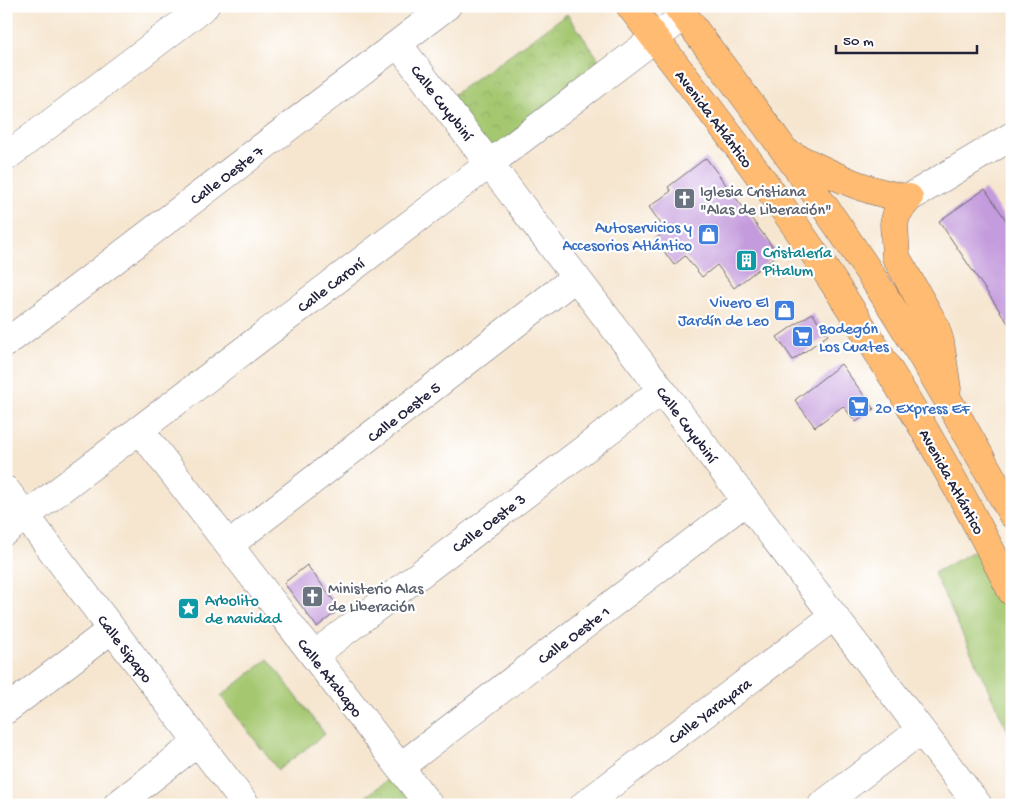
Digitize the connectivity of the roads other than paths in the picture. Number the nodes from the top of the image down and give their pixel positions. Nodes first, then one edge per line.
1 (205, 6) edge
2 (447, 6) edge
3 (630, 6) edge
4 (680, 11) edge
5 (655, 39) junction
6 (398, 44) junction
7 (1012, 136) edge
8 (786, 153) junction
9 (6, 157) edge
10 (491, 163) junction
11 (910, 198) junction
12 (576, 277) junction
13 (6, 343) edge
14 (662, 390) junction
15 (949, 402) junction
16 (140, 430) junction
17 (6, 490) edge
18 (746, 501) junction
19 (1012, 514) edge
20 (16, 524) edge
21 (229, 545) junction
22 (1012, 592) edge
23 (834, 616) junction
24 (112, 629) junction
25 (314, 655) junction
26 (6, 710) edge
27 (921, 730) junction
28 (198, 742) junction
29 (400, 766) junction
30 (117, 805) edge
31 (246, 805) edge
32 (429, 805) edge
33 (584, 805) edge
34 (822, 805) edge
35 (978, 805) edge

1 - 9 street
2 - 6 street, Calle Oeste 7
3 - 5 main road, Avenida Atlántico
4 - 5 street, Calle Caroní
4 - 8 main road
5 - 10 street, Calle Caroní
5 - 22 main road, Avenida Atlántico
6 - 10 street, Calle Cuyubiní
6 - 13 street, Calle Oeste 7
7 - 11 street
8 - 11 main road
8 - 15 main road
10 - 12 street, Calle Cuyubiní
10 - 16 street, Calle Caroní
11 - 15 main road
12 - 14 street, Calle Cuyubiní
12 - 21 street, Calle Oeste 5
14 - 18 street, Calle Cuyubiní
14 - 25 street, Calle Oeste 3
15 - 19 main road
16 - 20 street, Calle Caroní
16 - 21 street, Calle Atabapo
17 - 20 street, Calle Sipapo
18 - 23 street, Calle Cuyubiní
18 - 29 street, Calle Oeste 1
20 - 24 street, Calle Sipapo
21 - 25 street, Calle Atabapo
23 - 27 street, Calle Cuyubiní
23 - 33 street, Calle Yarayara
24 - 26 street
24 - 28 street, Calle Sipapo
25 - 29 street, Calle Atabapo
27 - 34 street
27 - 35 street, Calle Cuyubiní
28 - 30 street
28 - 31 street, Calle Sipapo
29 - 32 street, Calle Atabapo

